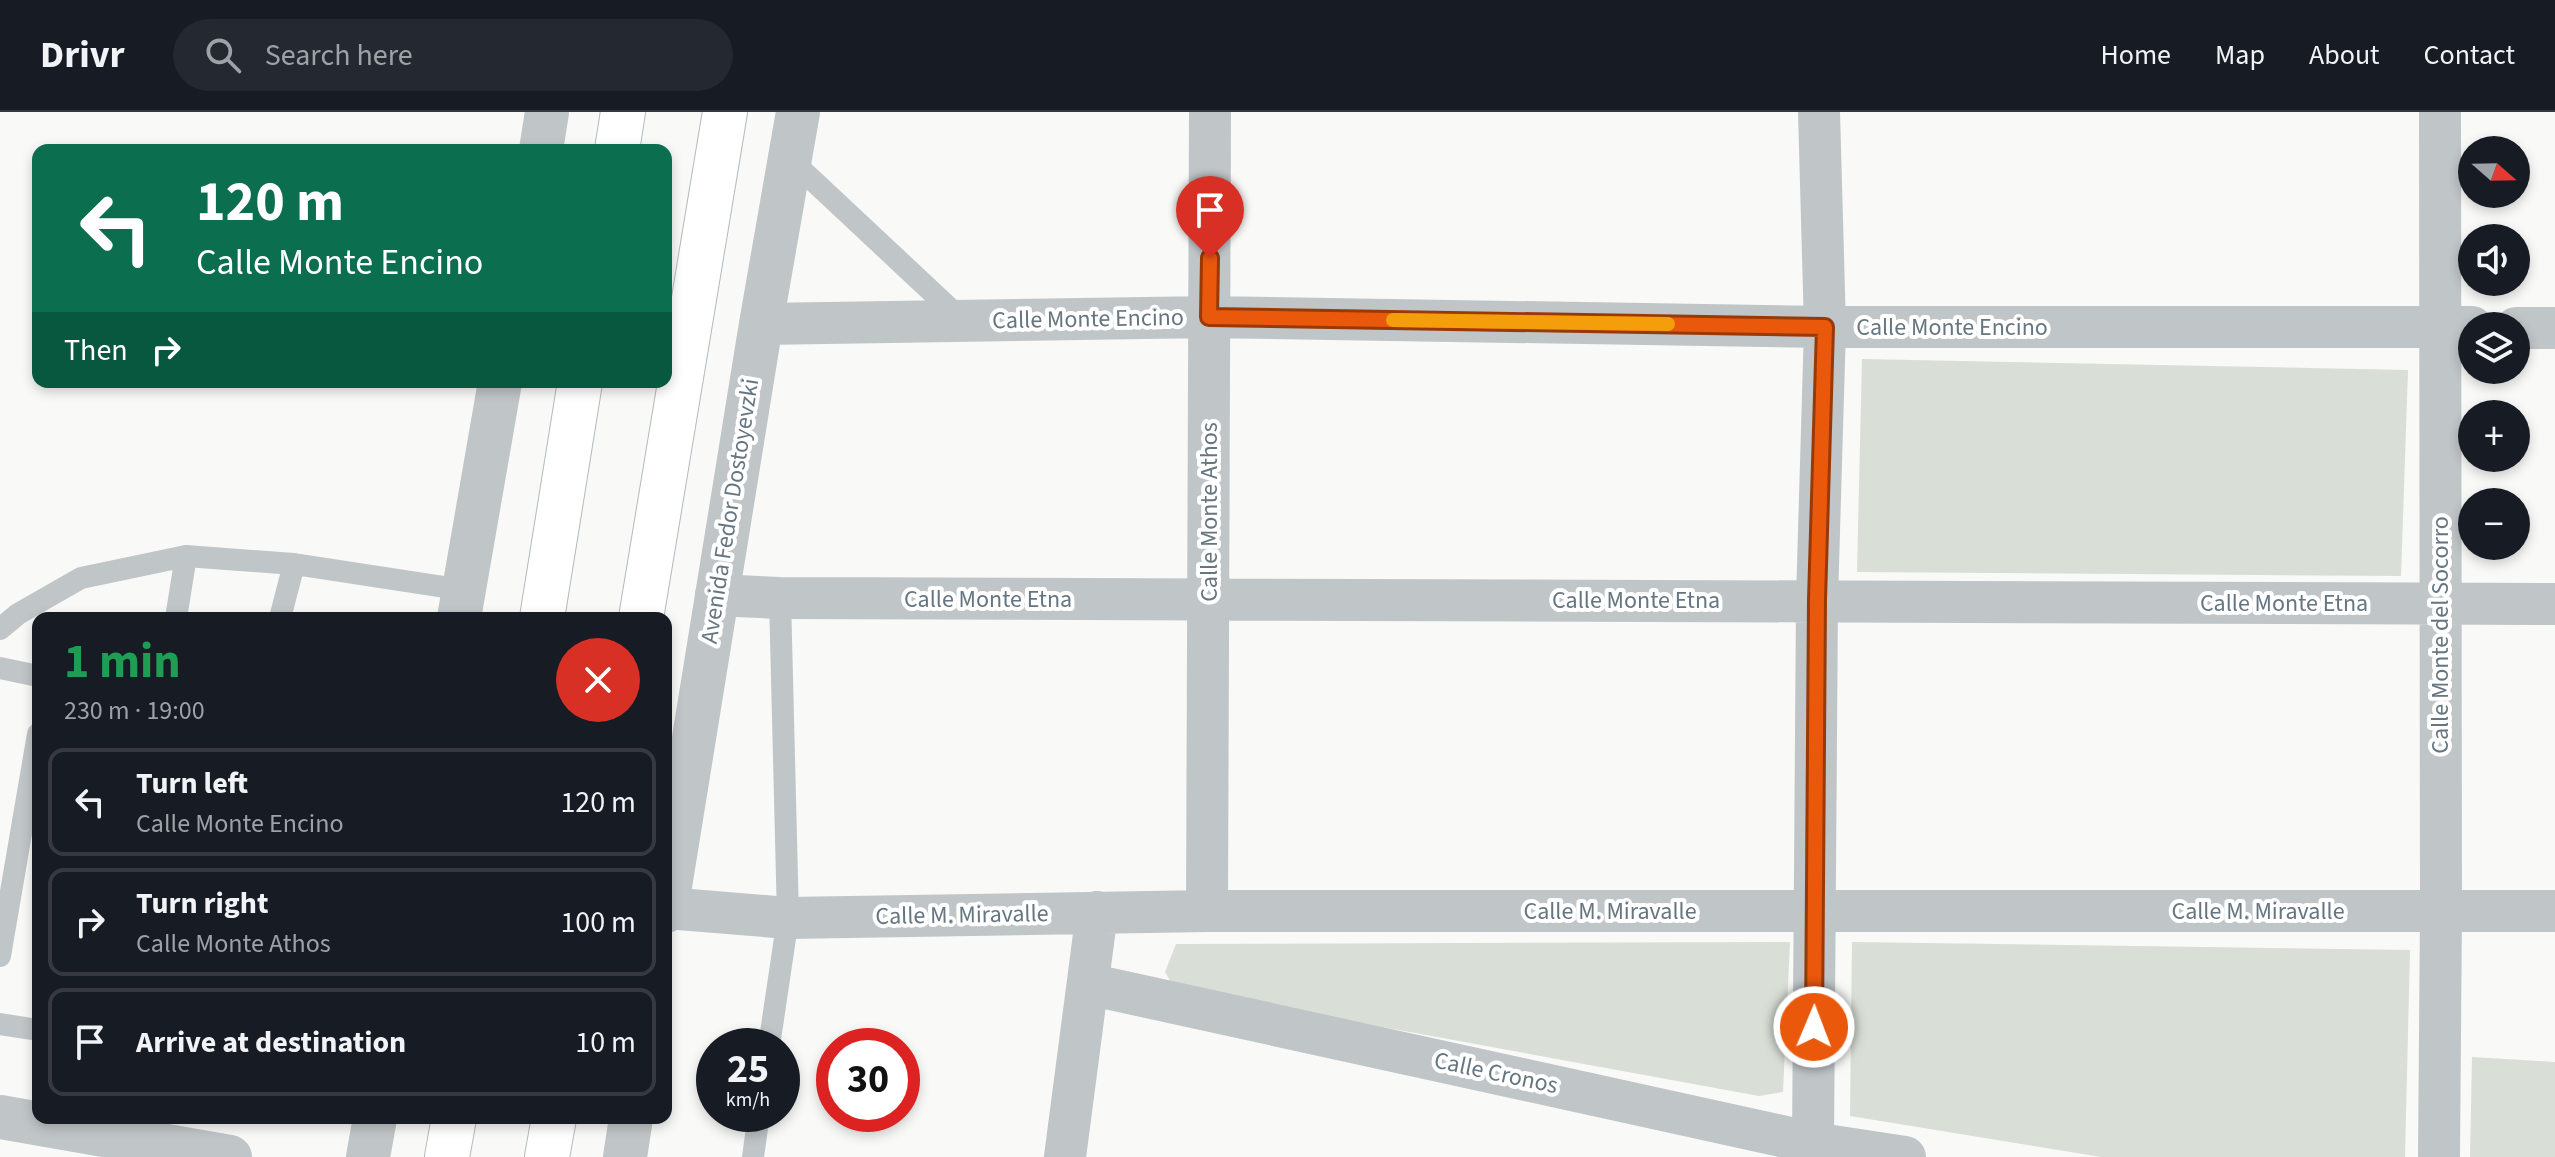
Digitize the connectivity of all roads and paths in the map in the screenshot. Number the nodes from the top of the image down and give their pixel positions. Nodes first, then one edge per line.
1 (547, 112) edge
2 (623, 112) edge
3 (725, 112) edge
4 (798, 112) edge
5 (1210, 112) edge
6 (1819, 112) edge
7 (2440, 112) edge
8 (542, 144) edge
9 (618, 144) edge
10 (790, 159) junction
11 (1209, 317) junction
12 (963, 321) junction
13 (761, 324) junction
14 (1825, 327) junction
15 (2456, 327) edge
16 (2530, 328) edge
17 (2555, 328) edge
18 (499, 388) edge
19 (579, 388) edge
20 (186, 556) junction
21 (294, 564) junction
22 (716, 595) junction
23 (780, 598) junction
24 (1209, 599) junction
25 (1817, 600) junction
26 (461, 604) edge
27 (2439, 604) junction
28 (2555, 604) edge
29 (177, 612) edge
30 (282, 612) edge
31 (543, 612) edge
32 (642, 612) edge
33 (0, 629) edge
34 (0, 668) edge
35 (32, 675) edge
36 (32, 769) edge
37 (672, 871) edge
38 (672, 909) edge
39 (1207, 911) junction
40 (1815, 911) junction
41 (2441, 911) junction
42 (2555, 911) edge
43 (1097, 912) junction
44 (788, 918) junction
45 (0, 956) edge
46 (1088, 984) junction
47 (0, 1024) edge
48 (772, 1028) edge
49 (32, 1029) edge
50 (0, 1117) edge
51 (32, 1123) edge
52 (40, 1124) edge
53 (374, 1124) edge
54 (453, 1124) edge
55 (553, 1124) edge
56 (630, 1124) edge
57 (756, 1132) edge
58 (1812, 1150) edge
59 (230, 1157) edge
60 (368, 1157) edge
61 (447, 1157) edge
62 (547, 1157) edge
63 (625, 1157) edge
64 (753, 1157) edge
65 (1065, 1157) edge
66 (1905, 1157) edge
67 (2439, 1157) edge

1 - 8 street
2 - 9 main road
3 - 32 main road
4 - 10 street, Avenida Fedor Dostoyevzki
5 - 11 street, Calle Monte Athos
6 - 14 street
7 - 15 street, Calle Monte del Socorro
10 - 12 lane
10 - 13 street, Avenida Fedor Dostoyevzki
11 - 12 street, Calle Monte Encino
11 - 14 street, Calle Monte Encino
11 - 24 street, Calle Monte Athos
12 - 13 street, Calle Monte Encino
13 - 22 street, Avenida Fedor Dostoyevzki
14 - 15 street, Calle Monte Encino
14 - 25 street
15 - 27 street, Calle Monte del Socorro
16 - 17 street
18 - 26 street
19 - 31 main road
20 - 21 lane
20 - 29 lane
20 - 33 lane
21 - 26 lane
21 - 30 lane
22 - 23 street, Calle Monte Etna
22 - 37 street, Avenida Fedor Dostoyevzki
23 - 24 street, Calle Monte Etna
23 - 44 lane
24 - 25 street, Calle Monte Etna
24 - 39 street, Calle Monte Athos
25 - 27 street, Calle Monte Etna
25 - 40 street
27 - 28 street, Calle Monte Etna
27 - 41 street, Calle Monte del Socorro
34 - 35 lane
36 - 45 lane
38 - 44 street, Calle M. Miravalle
39 - 40 street, Calle M. Miravalle
39 - 43 street, Calle M. Miravalle
40 - 41 street, Calle M. Miravalle
40 - 58 street
41 - 42 street, Calle M. Miravalle
41 - 67 street, Calle Monte del Socorro
43 - 44 street, Calle M. Miravalle
43 - 46 street
44 - 48 lane
46 - 58 street, Calle Cronos
46 - 65 street
47 - 49 lane
50 - 51 street
52 - 59 street
53 - 60 street
54 - 61 main road
55 - 62 main road
56 - 63 street
57 - 64 lane
58 - 66 street, Calle Cronos

